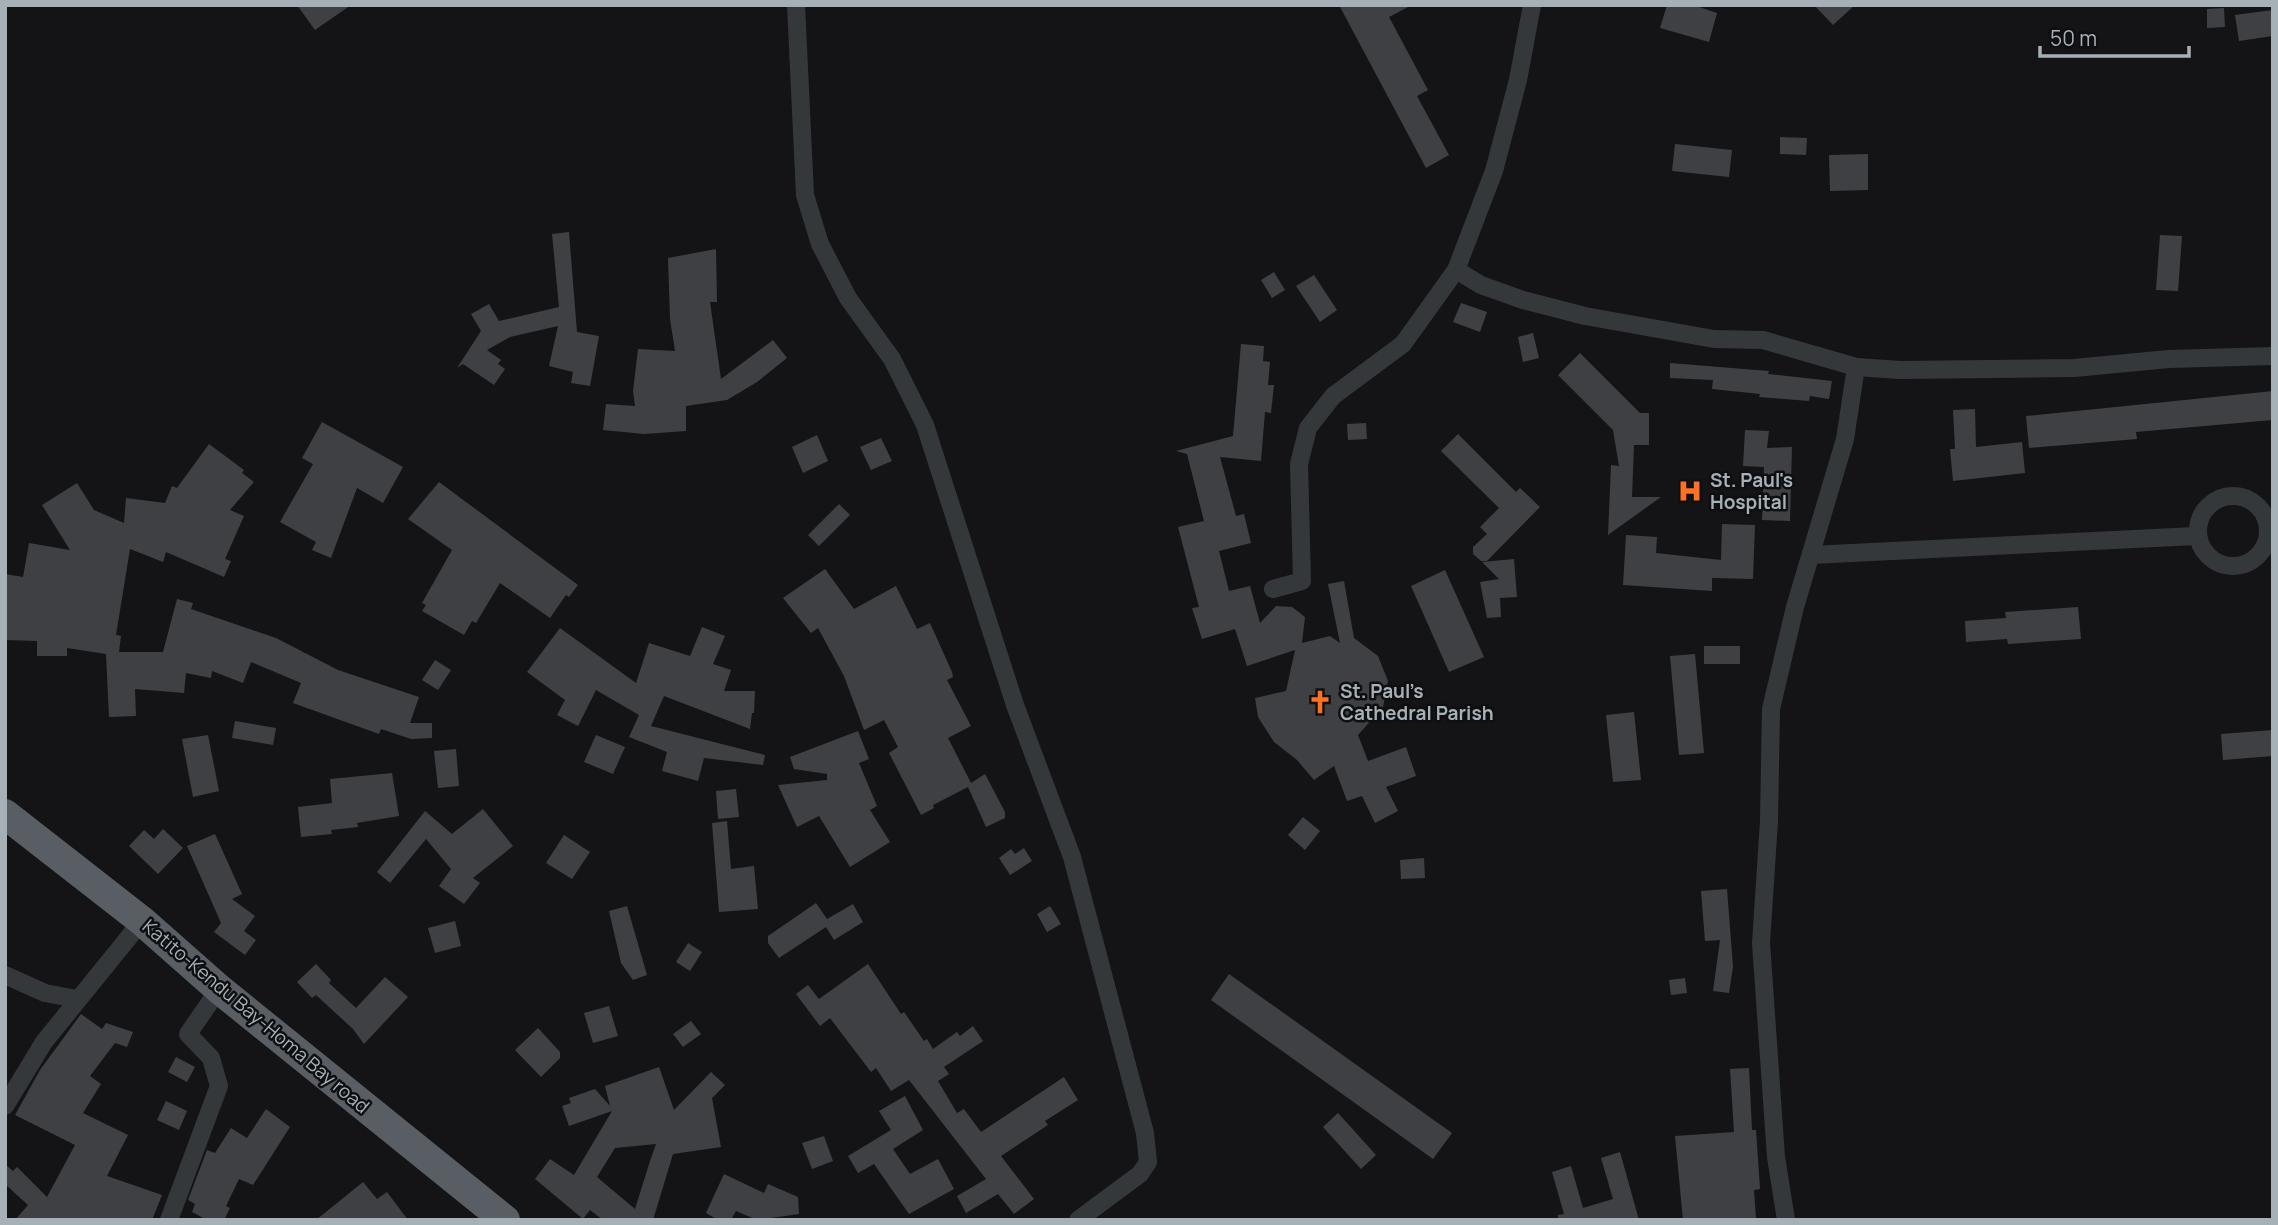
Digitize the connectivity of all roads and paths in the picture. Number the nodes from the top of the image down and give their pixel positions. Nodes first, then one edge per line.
1 (796, 5) edge
2 (1532, 5) edge
3 (1456, 270) junction
4 (2273, 356) edge
5 (1856, 367) junction
6 (2196, 536) junction
7 (1811, 555) junction
8 (1273, 589) dead end
9 (5, 814) edge
10 (142, 921) junction
11 (5, 975) edge
12 (219, 989) junction
13 (77, 999) junction
14 (5, 1106) edge
15 (169, 1220) edge
16 (505, 1220) edge
17 (1078, 1220) edge
18 (1786, 1220) edge

1 - 17 street
2 - 3 street
3 - 5 street
3 - 8 street
4 - 5 street
5 - 7 street
6 - 6 street
6 - 7 street
7 - 18 street
9 - 10 highway, Katito-Kendu Bay-Homa Bay road
10 - 12 highway, Katito-Kendu Bay-Homa Bay road
10 - 13 street
11 - 13 street
12 - 15 street
12 - 16 highway, Katito-Kendu Bay-Homa Bay road
13 - 14 street

